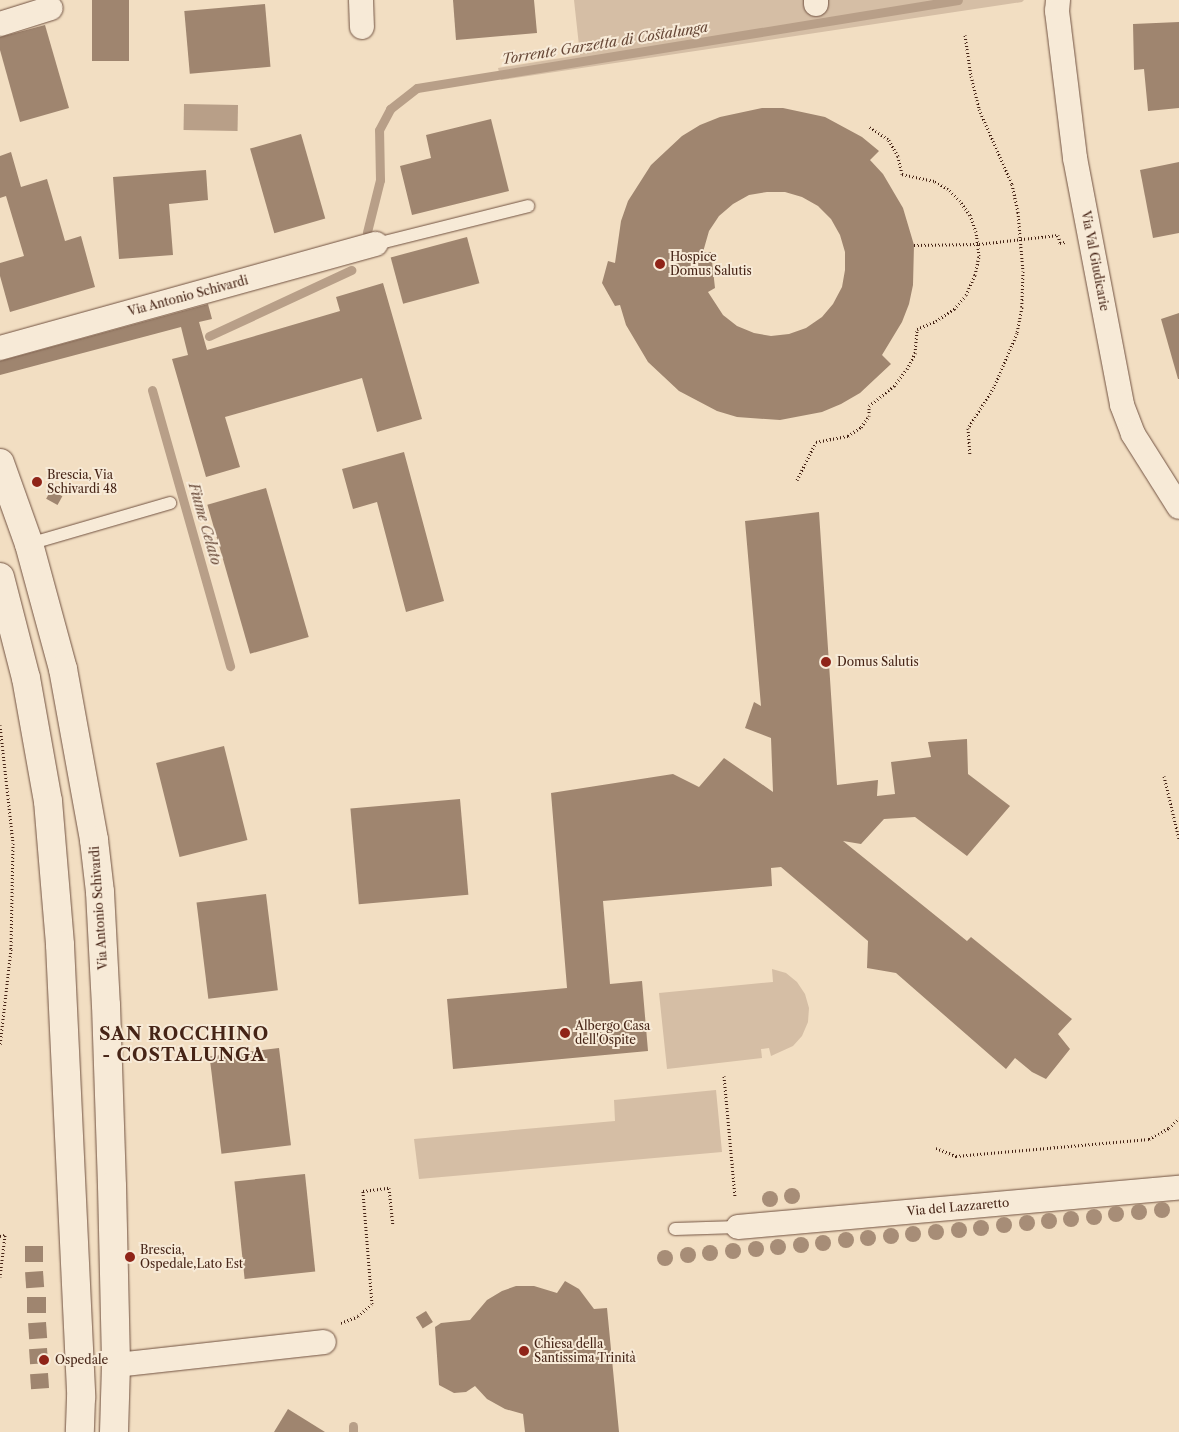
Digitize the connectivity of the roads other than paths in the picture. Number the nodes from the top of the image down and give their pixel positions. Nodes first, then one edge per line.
1 (360, 0) edge
2 (1058, 0) edge
3 (51, 8) dead end
4 (0, 24) edge
5 (362, 27) dead end
6 (528, 206) dead end
7 (376, 244) joint
8 (0, 348) edge
9 (0, 463) edge
10 (170, 503) dead end
11 (1179, 507) edge
12 (29, 544) junction
13 (0, 577) edge
14 (1179, 1188) edge
15 (738, 1227) joint
16 (675, 1229) dead end
17 (324, 1342) road end
18 (116, 1365) junction
19 (80, 1432) edge
20 (114, 1432) edge

1 - 5 street
2 - 11 street, Via Val Giudicarie
3 - 4 street
6 - 7 lane
7 - 8 street, Via Antonio Schivardi
9 - 12 street, Via Antonio Schivardi
10 - 12 lane
12 - 18 street, Via Antonio Schivardi
13 - 19 street
14 - 15 street, Via del Lazzaretto
15 - 16 lane
17 - 18 street
18 - 20 street, Via Antonio Schivardi

